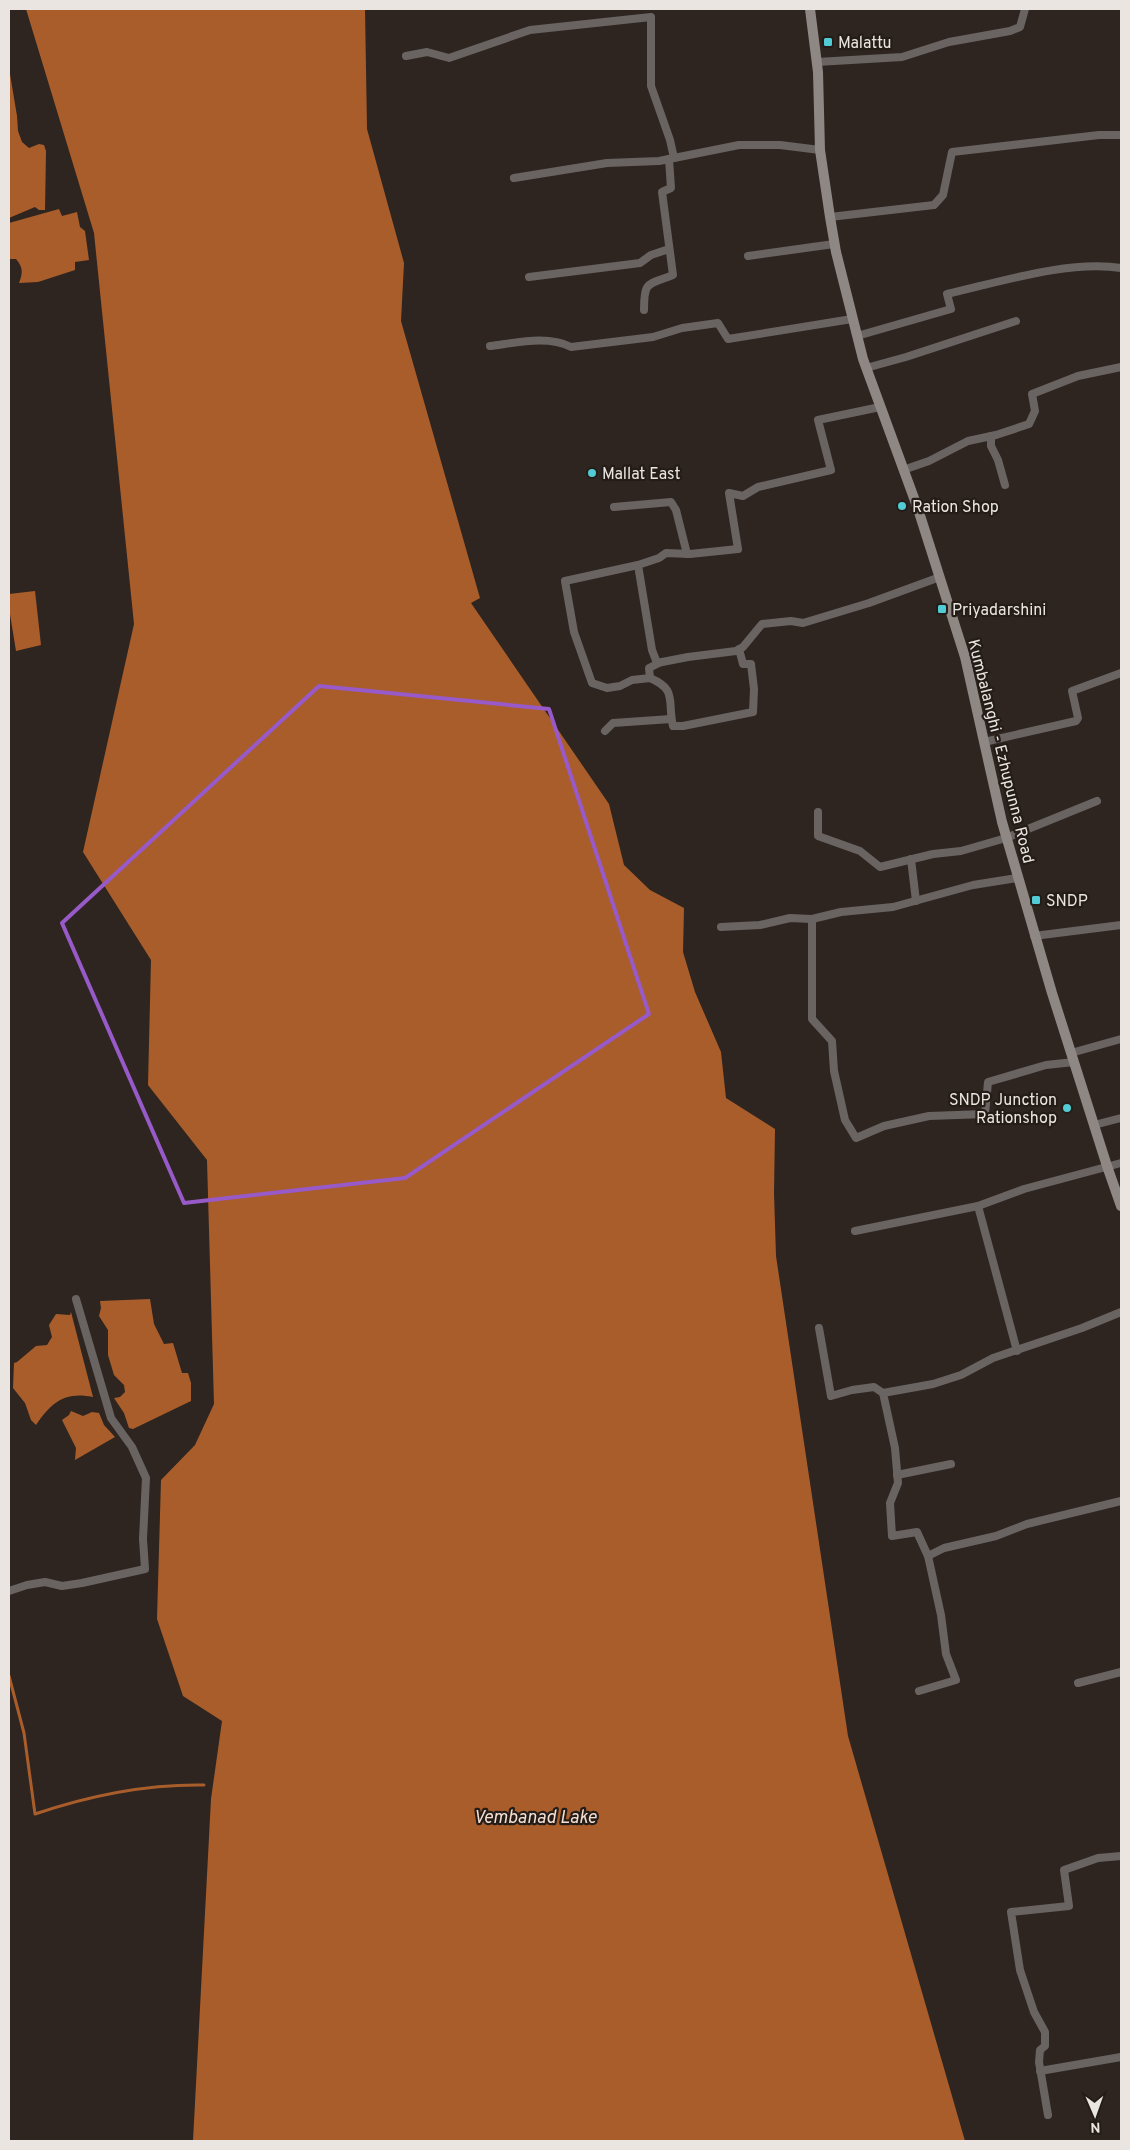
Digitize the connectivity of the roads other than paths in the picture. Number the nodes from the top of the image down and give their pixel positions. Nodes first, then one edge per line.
1 (642, 9) edge
2 (810, 9) edge
3 (1025, 9) edge
4 (642, 18) junction
5 (406, 56) dead end
6 (817, 62) junction
7 (1121, 135) edge
8 (820, 150) junction
9 (672, 158) junction
10 (514, 178) dead end
11 (830, 217) junction
12 (834, 244) junction
13 (669, 249) junction
14 (748, 256) dead end
15 (1121, 268) edge
16 (529, 276) dead end
17 (644, 310) dead end
18 (852, 319) junction
19 (1016, 321) dead end
20 (857, 336) junction
21 (490, 346) dead end
22 (1121, 367) edge
23 (866, 368) junction
24 (880, 407) junction
25 (991, 436) junction
26 (903, 470) junction
27 (1005, 485) dead end
28 (614, 507) dead end
29 (687, 554) junction
30 (638, 565) junction
31 (940, 577) junction
32 (740, 649) junction
33 (659, 663) junction
34 (1121, 673) edge
35 (650, 678) junction
36 (671, 718) junction
37 (605, 731) dead end
38 (984, 742) junction
39 (1097, 801) dead end
40 (818, 812) dead end
41 (1006, 838) junction
42 (910, 859) junction
43 (1018, 878) junction
44 (916, 901) junction
45 (812, 919) junction
46 (1121, 925) edge
47 (721, 927) dead end
48 (1034, 936) junction
49 (1121, 1039) edge
50 (1072, 1058) junction
51 (1121, 1118) edge
52 (1094, 1125) junction
53 (1121, 1163) edge
54 (1107, 1166) junction
55 (978, 1206) junction
56 (1121, 1206) edge
57 (855, 1231) dead end
58 (76, 1299) dead end
59 (1121, 1312) edge
60 (819, 1328) dead end
61 (1017, 1351) junction
62 (883, 1394) junction
63 (951, 1464) dead end
64 (897, 1474) junction
65 (1121, 1500) edge
66 (928, 1556) junction
67 (9, 1591) edge
68 (1121, 1672) edge
69 (1078, 1683) dead end
70 (919, 1690) dead end
71 (1121, 1856) edge
72 (1121, 2056) edge
73 (1040, 2071) junction
74 (1048, 2114) dead end

1 - 4 street
2 - 6 main road, Kumbalanghi - Ezhupunna Road
3 - 6 street
4 - 5 street
4 - 9 street
6 - 8 main road, Kumbalanghi - Ezhupunna Road
7 - 11 street
8 - 9 street
8 - 11 main road, Kumbalanghi - Ezhupunna Road
9 - 10 street
9 - 13 street
11 - 12 main road, Kumbalanghi - Ezhupunna Road
12 - 14 street
12 - 18 main road, Kumbalanghi - Ezhupunna Road
13 - 16 street
13 - 17 street
15 - 20 street
18 - 20 main road, Kumbalanghi - Ezhupunna Road
18 - 21 street
19 - 23 street
20 - 23 main road, Kumbalanghi - Ezhupunna Road
22 - 25 street
23 - 24 main road, Kumbalanghi - Ezhupunna Road
24 - 26 main road, Kumbalanghi - Ezhupunna Road
24 - 29 street
25 - 26 street
25 - 27 street
26 - 31 main road, Kumbalanghi - Ezhupunna Road
28 - 29 street
29 - 30 street
30 - 33 street
30 - 35 street
31 - 32 street
31 - 38 main road, Kumbalanghi - Ezhupunna Road
32 - 33 street
32 - 36 street
33 - 35 street
34 - 38 street
35 - 36 street
36 - 37 street
38 - 41 main road, Kumbalanghi - Ezhupunna Road
39 - 41 street
40 - 42 street
41 - 42 street
41 - 43 main road, Kumbalanghi - Ezhupunna Road
42 - 44 street
43 - 44 street
43 - 48 main road, Kumbalanghi - Ezhupunna Road
44 - 45 street
45 - 47 street
45 - 50 street
46 - 48 street
48 - 50 main road, Kumbalanghi - Ezhupunna Road
49 - 50 street
50 - 52 main road, Kumbalanghi - Ezhupunna Road
51 - 52 street
52 - 54 main road, Kumbalanghi - Ezhupunna Road
53 - 54 street
54 - 55 street
54 - 56 main road, Kumbalanghi - Ezhupunna Road
55 - 57 street
55 - 61 street
58 - 67 street
59 - 61 street
60 - 62 street
61 - 62 street
62 - 64 street
63 - 64 street
64 - 66 street
65 - 66 street
66 - 70 street
68 - 69 street
71 - 73 street
72 - 73 street
73 - 74 street

